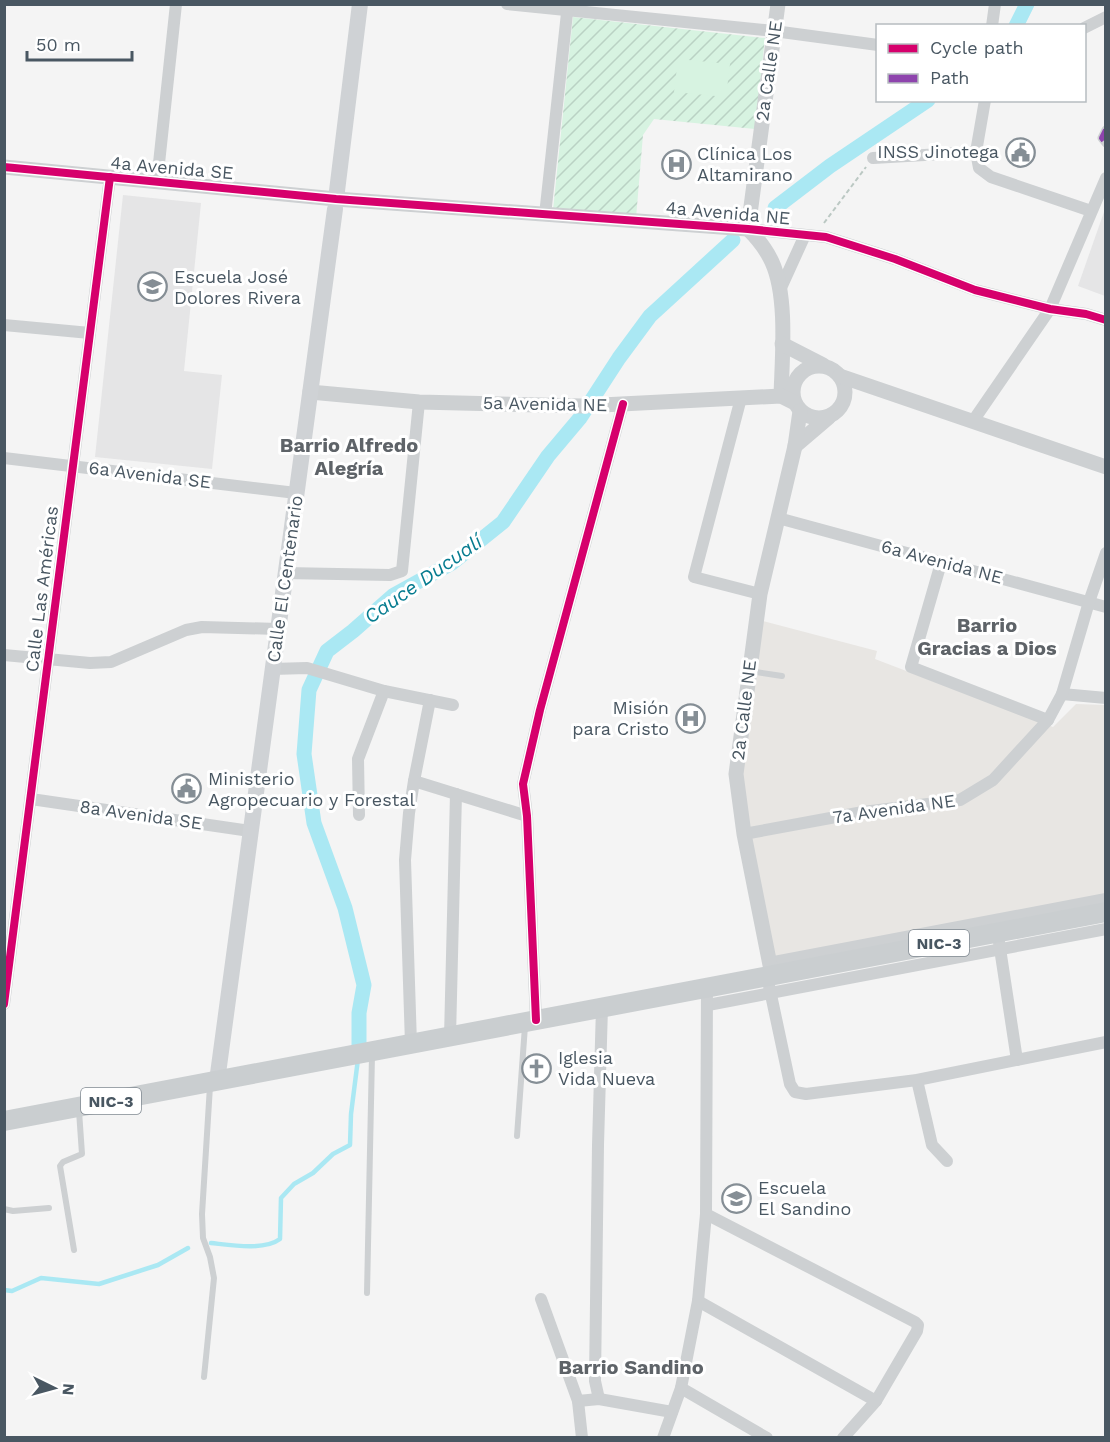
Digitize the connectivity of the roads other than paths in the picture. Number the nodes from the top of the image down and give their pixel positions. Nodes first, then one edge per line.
1 (176, 4) edge
2 (360, 4) edge
3 (507, 4) edge
4 (778, 4) edge
5 (995, 4) edge
6 (568, 7) edge
7 (1106, 17) edge
8 (992, 24) edge
9 (1086, 27) edge
10 (774, 32) junction
11 (876, 45) edge
12 (985, 102) edge
13 (1106, 130) edge
14 (1106, 143) edge
15 (976, 152) junction
16 (873, 158) road end
17 (4, 167) edge
18 (110, 177) junction
19 (1106, 178) edge
20 (158, 182) junction
21 (335, 204) junction
22 (1091, 211) junction
23 (545, 215) junction
24 (748, 229) junction
25 (810, 235) junction
26 (780, 290) junction
27 (1050, 309) junction
28 (1106, 320) edge
29 (4, 325) edge
30 (90, 333) junction
31 (782, 344) junction
32 (826, 366) junction
33 (840, 376) junction
34 (865, 385) junction
35 (310, 392) junction
36 (793, 395) junction
37 (741, 398) junction
38 (844, 401) junction
39 (419, 402) junction
40 (623, 404) junction
41 (833, 414) junction
42 (973, 422) junction
43 (795, 446) junction
44 (4, 458) edge
45 (73, 466) junction
46 (1106, 467) edge
47 (296, 493) junction
48 (778, 518) junction
49 (1106, 553) edge
50 (941, 563) junction
51 (285, 573) junction
52 (760, 594) junction
53 (1089, 602) junction
54 (1106, 607) edge
55 (278, 629) junction
56 (4, 655) edge
57 (48, 659) junction
58 (272, 669) junction
59 (749, 671) junction
60 (782, 676) dead end
61 (384, 691) junction
62 (1062, 694) junction
63 (1106, 698) edge
64 (430, 700) junction
65 (453, 705) dead end
66 (1048, 720) junction
67 (414, 781) junction
68 (456, 794) junction
69 (31, 799) junction
70 (359, 814) dead end
71 (527, 816) junction
72 (250, 831) junction
73 (744, 834) junction
74 (1106, 899) edge
75 (1106, 912) edge
76 (1106, 929) edge
77 (999, 941) junction
78 (6, 973) edge
79 (770, 977) junction
80 (707, 996) junction
81 (4, 1004) edge
82 (602, 1008) junction
83 (531, 1021) junction
84 (450, 1037) junction
85 (1106, 1042) edge
86 (411, 1044) junction
87 (372, 1051) junction
88 (1017, 1060) junction
89 (917, 1080) junction
90 (213, 1082) junction
91 (78, 1107) junction
92 (4, 1121) edge
93 (517, 1136) dead end
94 (947, 1161) dead end
95 (49, 1208) dead end
96 (4, 1209) edge
97 (706, 1214) junction
98 (74, 1250) dead end
99 (367, 1293) dead end
100 (541, 1299) dead end
101 (698, 1301) junction
102 (204, 1377) dead end
103 (681, 1388) junction
104 (599, 1399) junction
105 (578, 1401) junction
106 (876, 1401) junction
107 (672, 1412) junction
108 (582, 1437) edge
109 (663, 1437) edge
110 (766, 1437) edge
111 (843, 1437) edge

1 - 20 street
2 - 21 main road, Calle El Centenario
3 - 6 street
4 - 10 street, 2a Calle NE
5 - 8 street
6 - 10 street
6 - 23 street
7 - 9 street
10 - 11 street
10 - 24 street, 2a Calle NE
12 - 15 street
13 - 14 street
15 - 16 street
15 - 22 street
17 - 18 street, 4a Avenida SE
18 - 20 street, 4a Avenida SE
18 - 30 street, Calle Las Américas
19 - 22 street
20 - 21 street, 4a Avenida SE
21 - 23 street, 4a Avenida NE
21 - 35 main road, Calle El Centenario
22 - 27 street
23 - 24 street, 4a Avenida NE
24 - 25 street, 4a Avenida NE
24 - 26 street
25 - 26 street
25 - 27 street, 4a Avenida NE
26 - 31 street
27 - 28 street, 4a Avenida NE
27 - 42 street
29 - 30 street
30 - 45 street, Calle Las Américas
31 - 32 street
31 - 36 street, 2a Calle NE
31 - 36 street
32 - 33 street
32 - 36 street
33 - 34 street
33 - 38 street
34 - 38 street
34 - 42 street
35 - 39 street, 5a Avenida NE
35 - 47 main road, Calle El Centenario
36 - 37 street, 5a Avenida NE
36 - 41 street
36 - 43 street, 2a Calle NE
37 - 40 street, 5a Avenida NE
37 - 52 street
38 - 41 street
39 - 40 street, 5a Avenida NE
39 - 51 street
40 - 71 street
41 - 43 street
42 - 46 street
43 - 48 street, 2a Calle NE
44 - 45 street, 6a Avenida SE
45 - 47 street, 6a Avenida SE
45 - 57 street, Calle Las Américas
47 - 51 main road, Calle El Centenario
48 - 50 street, 6a Avenida NE
48 - 52 street, 2a Calle NE
49 - 53 street, 7a Avenida NE
50 - 53 street, 6a Avenida NE
50 - 66 street
51 - 55 main road, Calle El Centenario
52 - 59 street, 2a Calle NE
53 - 54 street, 6a Avenida NE
53 - 62 street, 7a Avenida NE
55 - 57 street
55 - 58 main road, Calle El Centenario
56 - 57 street
57 - 69 street, Calle Las Américas
58 - 61 street
58 - 72 main road, Calle El Centenario
59 - 60 lane
59 - 73 street, 2a Calle NE
61 - 64 street
61 - 70 street
62 - 63 street
62 - 66 street, 7a Avenida NE
64 - 65 street
64 - 67 street
66 - 73 street, 7a Avenida NE
67 - 68 street
67 - 86 street
68 - 71 street
68 - 84 street
69 - 72 street, 8a Avenida SE
69 - 78 street, Calle Las Américas
71 - 83 street
72 - 90 main road, Calle El Centenario
73 - 79 street, 2a Calle NE
74 - 79 street
75 - 77 main road, NIC-3
76 - 77 street
77 - 79 main road, NIC-3
77 - 88 street
78 - 81 street, Calle Las Américas
79 - 80 main road, NIC-3
79 - 89 street
80 - 82 main road, NIC-3
80 - 97 street
82 - 83 main road, NIC-3
82 - 104 street
83 - 84 main road, NIC-3
83 - 93 lane
84 - 86 main road, NIC-3
85 - 88 street
86 - 87 main road, NIC-3
87 - 90 main road, NIC-3
87 - 99 lane
88 - 89 street
89 - 94 street
90 - 91 main road, NIC-3
90 - 102 lane
91 - 92 main road, NIC-3
91 - 98 lane
95 - 96 lane
97 - 101 street
97 - 106 street
100 - 105 street
101 - 103 street
101 - 106 street
103 - 107 street
103 - 110 street
104 - 105 street
104 - 107 street
105 - 108 street
106 - 111 street
107 - 109 street

